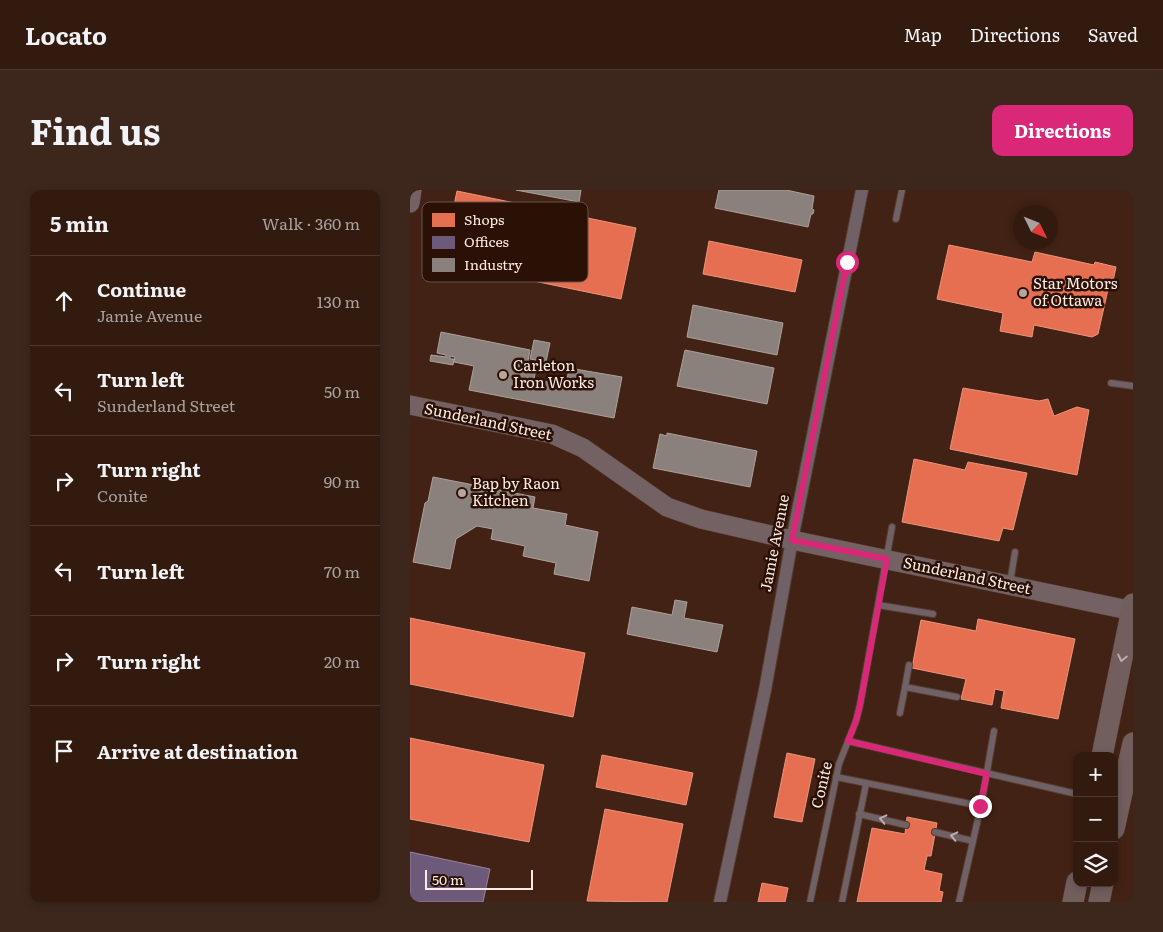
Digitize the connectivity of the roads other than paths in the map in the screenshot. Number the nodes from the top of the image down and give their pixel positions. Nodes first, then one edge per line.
1 (412, 190) edge
2 (862, 190) edge
3 (902, 190) edge
4 (410, 203) edge
5 (896, 219) dead end
6 (1111, 383) dead end
7 (1133, 386) edge
8 (410, 405) edge
9 (892, 527) dead end
10 (792, 540) junction
11 (1015, 552) dead end
12 (887, 559) junction
13 (1010, 585) junction
14 (878, 605) junction
15 (1133, 608) edge
16 (933, 614) dead end
17 (909, 665) dead end
18 (905, 687) junction
19 (957, 696) dead end
20 (900, 713) dead end
21 (994, 731) dead end
22 (848, 741) junction
23 (1132, 747) edge
24 (1103, 752) edge
25 (987, 774) junction
26 (836, 777) junction
27 (866, 784) junction
28 (1073, 793) edge
29 (980, 806) junction
30 (1118, 811) edge
31 (859, 814) junction
32 (906, 825) dead end
33 (935, 832) dead end
34 (972, 841) junction
35 (1076, 887) edge
36 (1102, 887) edge
37 (720, 902) edge
38 (810, 902) edge
39 (842, 902) edge
40 (959, 902) edge
41 (1073, 902) edge
42 (1099, 902) edge

1 - 4 street
2 - 10 street, Jamie Avenue
3 - 5 lane
6 - 7 lane
8 - 10 street, Sunderland Street
9 - 12 lane, Conite
10 - 12 street, Sunderland Street
10 - 37 street, Jamie Avenue
11 - 13 lane
12 - 13 street, Sunderland Street
12 - 14 lane, Conite
13 - 15 street, Sunderland Street
14 - 16 lane
14 - 22 lane, Conite
15 -> 24 main road
17 - 18 lane
18 - 19 lane
18 - 20 lane
21 - 25 lane
22 - 25 lane
22 - 26 lane, Conite
23 - 30 main road
25 - 28 lane
25 - 29 lane
26 - 27 lane
26 - 38 lane, Conite
27 - 29 lane
27 - 31 lane
29 - 34 lane
32 -> 31 lane
31 - 39 lane
34 -> 33 lane
34 - 40 lane
35 - 41 main road
36 - 42 main road

